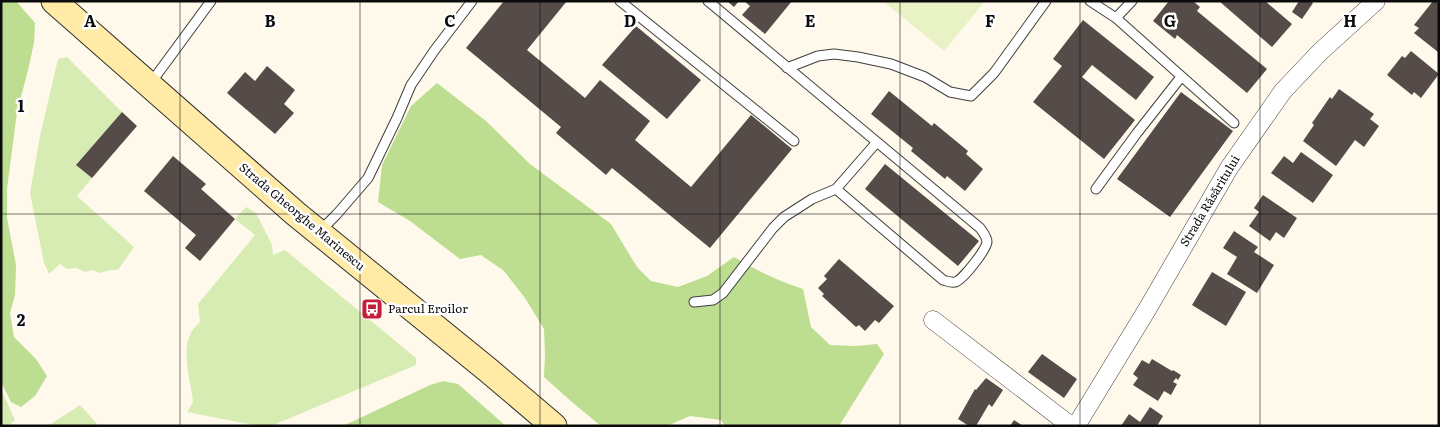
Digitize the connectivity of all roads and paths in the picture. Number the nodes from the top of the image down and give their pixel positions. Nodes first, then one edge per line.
1 (54, 1) edge
2 (211, 1) edge
3 (472, 1) edge
4 (620, 1) edge
5 (708, 1) edge
6 (1046, 1) edge
7 (1090, 1) edge
8 (1132, 1) edge
9 (1376, 1) edge
10 (1116, 18) junction
11 (787, 68) junction
12 (1181, 77) junction
13 (149, 86) junction
14 (1234, 123) dead end
15 (794, 140) dead end
16 (877, 142) junction
17 (1096, 189) dead end
18 (836, 190) junction
19 (319, 232) junction
20 (694, 302) dead end
21 (934, 320) dead end
22 (554, 426) edge
23 (1070, 426) edge
24 (1076, 426) edge

1 - 13 main road, Strada Gheorghe Marinescu
2 - 13 lane
3 - 19 lane
4 - 15 lane
5 - 11 lane
6 - 11 lane
7 - 10 lane
8 - 10 lane
9 - 24 street, Strada Răsăritului
10 - 12 lane
11 - 16 lane
12 - 14 lane
12 - 17 lane
13 - 19 main road, Strada Gheorghe Marinescu
16 - 18 lane
16 - 18 lane
18 - 20 lane
19 - 22 main road, Strada Gheorghe Marinescu
21 - 23 street

